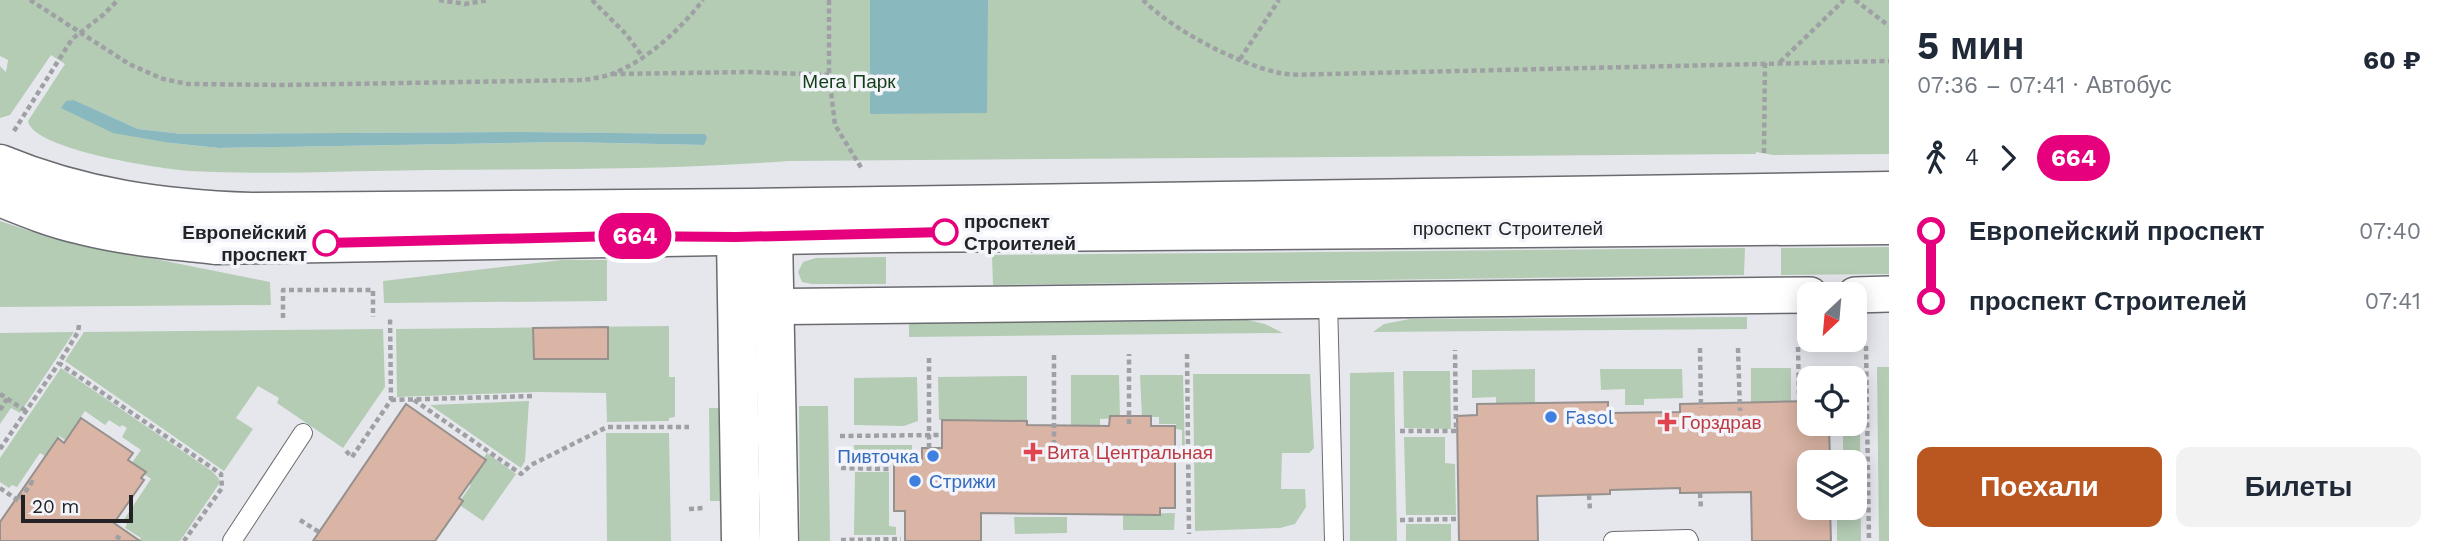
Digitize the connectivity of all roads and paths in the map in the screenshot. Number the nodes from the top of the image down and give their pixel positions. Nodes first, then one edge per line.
1 (30, 0) edge
2 (118, 0) edge
3 (439, 0) edge
4 (489, 0) edge
5 (592, 0) edge
6 (702, 0) edge
7 (829, 0) edge
8 (1143, 0) edge
9 (1279, 0) edge
10 (1844, 0) edge
11 (1855, 0) edge
12 (1889, 26) edge
13 (80, 33) junction
14 (642, 56) junction
15 (1240, 58) junction
16 (1889, 61) edge
17 (1765, 62) junction
18 (1780, 62) junction
19 (612, 74) junction
20 (829, 75) junction
21 (20, 120) dead end
22 (1764, 153) dead end
23 (0, 164) edge
24 (863, 170) dead end
25 (1889, 191) edge
26 (0, 197) edge
27 (1889, 225) edge
28 (753, 227) junction
29 (1889, 294) edge
30 (1797, 295) edge
31 (1867, 295) edge
32 (1328, 301) junction
33 (737, 307) junction
34 (774, 307) junction
35 (390, 316) dead end
36 (373, 317) dead end
37 (283, 318) dead end
38 (79, 325) dead end
39 (1700, 348) dead end
40 (1738, 348) dead end
41 (1455, 351) dead end
42 (1866, 352) edge
43 (1129, 354) dead end
44 (1187, 354) dead end
45 (1054, 355) dead end
46 (929, 356) dead end
47 (59, 363) junction
48 (0, 394) edge
49 (533, 396) dead end
50 (7, 399) junction
51 (391, 400) junction
52 (414, 400) junction
53 (1701, 408) dead end
54 (0, 410) edge
55 (26, 411) junction
56 (1740, 411) dead end
57 (1129, 424) dead end
58 (689, 426) dead end
59 (1400, 431) dead end
60 (303, 433) dead end
61 (929, 435) junction
62 (942, 435) dead end
63 (840, 436) dead end
64 (1054, 444) dead end
65 (929, 448) dead end
66 (0, 449) edge
67 (346, 451) dead end
68 (841, 468) dead end
69 (888, 469) dead end
70 (36, 484) dead end
71 (0, 488) edge
72 (1700, 492) dead end
73 (1590, 495) dead end
74 (1701, 509) dead end
75 (1590, 510) dead end
76 (1457, 519) dead end
77 (300, 520) dead end
78 (1400, 520) dead end
79 (319, 532) dead end
80 (1189, 534) dead end
81 (116, 536) dead end
82 (901, 539) edge
83 (841, 540) edge
84 (123, 541) edge
85 (184, 541) edge
86 (232, 541) edge
87 (741, 541) edge
88 (779, 541) edge
89 (1334, 541) edge
90 (1613, 541) edge
91 (1689, 541) edge
92 (1869, 541) edge

1 - 13 path
2 - 13 path
3 - 4 path
5 - 14 path
6 - 14 path
7 - 20 path
8 - 15 path
9 - 15 path
10 - 18 path
11 - 12 path
13 - 19 path
13 - 21 path
14 - 19 path
15 - 17 path
16 - 18 path
17 - 18 path
17 - 22 path
19 - 20 path
20 - 24 path
23 - 28 street, проспект Строителей
25 - 28 street, проспект Строителей
26 - 28 street, проспект Строителей
27 - 28 street, проспект Строителей
28 - 33 street
28 - 34 street
29 - 31 street
30 - 32 street
32 - 34 street
32 - 89 lane
33 - 34 street
33 - 87 street
34 - 88 street
35 - 51 path
36 - 37 path
38 - 47 path
39 - 53 path
40 - 56 path
41 - 59 path
42 - 92 path
43 - 57 path
44 - 80 path
45 - 64 path
46 - 61 path
47 - 55 path
47 - 85 path
48 - 50 path
49 - 52 path
50 - 54 path
50 - 55 path
51 - 52 path
51 - 67 path
52 - 58 path
55 - 66 path
60 - 86 lane
61 - 62 path
61 - 63 path
61 - 65 path
68 - 69 path
70 - 71 path
72 - 74 path
73 - 75 path
76 - 78 path
77 - 79 path
81 - 84 path
82 - 83 path
90 - 91 lane

